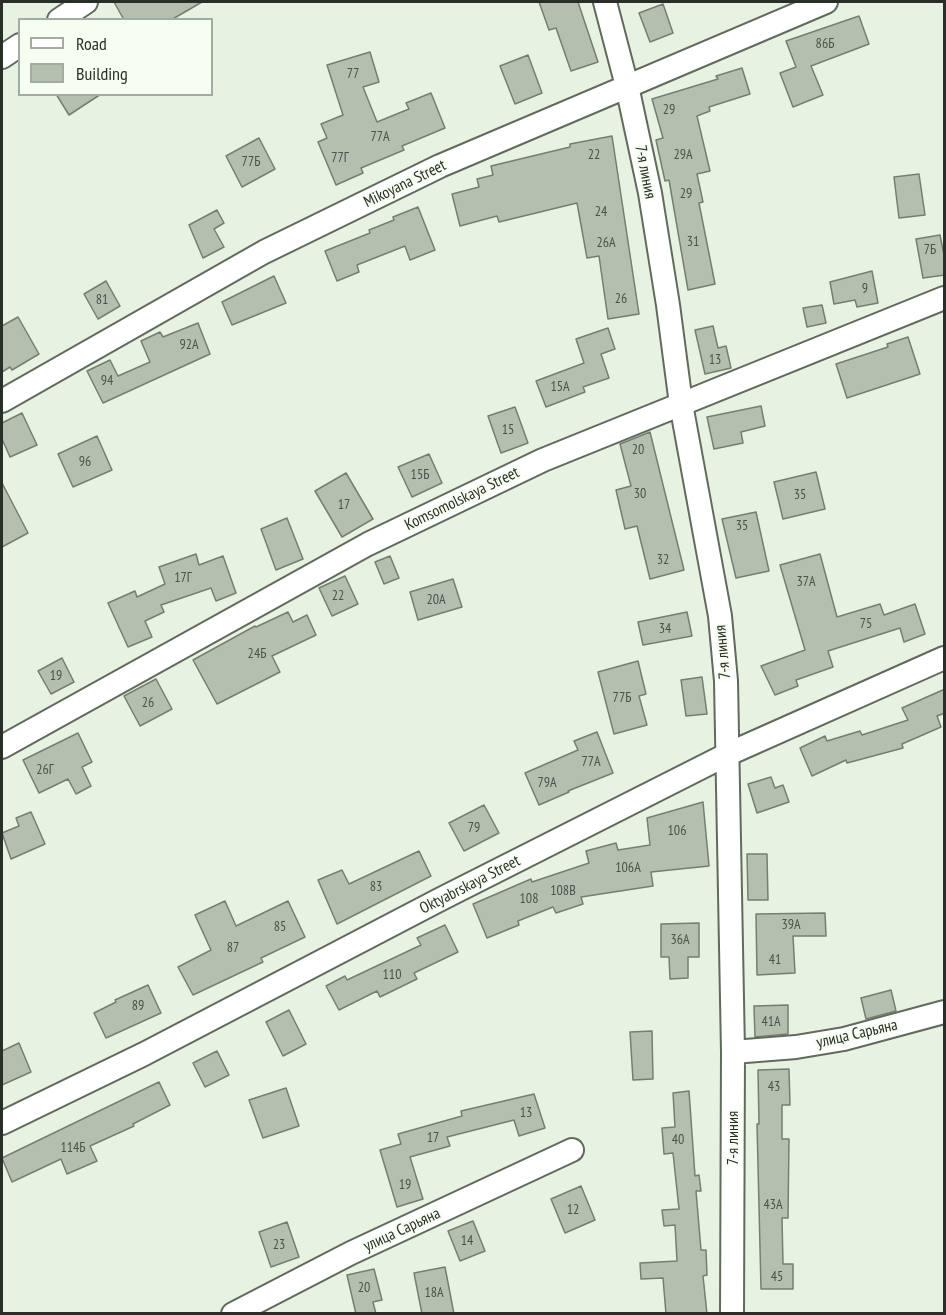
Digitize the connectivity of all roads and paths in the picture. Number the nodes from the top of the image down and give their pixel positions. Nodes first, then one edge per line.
1 (86, 2) edge
2 (605, 2) edge
3 (826, 2) edge
4 (62, 18) edge
5 (18, 46) edge
6 (2, 57) edge
7 (627, 86) junction
8 (945, 298) edge
9 (2, 401) edge
10 (681, 404) junction
11 (945, 658) edge
12 (2, 747) edge
13 (726, 754) junction
14 (945, 1012) edge
15 (733, 1052) junction
16 (2, 1123) edge
17 (572, 1150) dead end
18 (233, 1314) edge
19 (732, 1314) edge

1 - 4 street
2 - 7 street, 7-я линия
3 - 7 street, Mikoyana Street
5 - 6 street
7 - 9 street, Mikoyana Street
7 - 10 street, 7-я линия
8 - 10 street, Komsomolskaya Street
10 - 12 street, Komsomolskaya Street
10 - 13 street, 7-я линия
11 - 13 street, Oktyabrskaya Street
13 - 15 street, 7-я линия
13 - 16 street, Oktyabrskaya Street
14 - 15 street, улица Сарьяна
15 - 19 street, 7-я линия
17 - 18 street, улица Сарьяна

